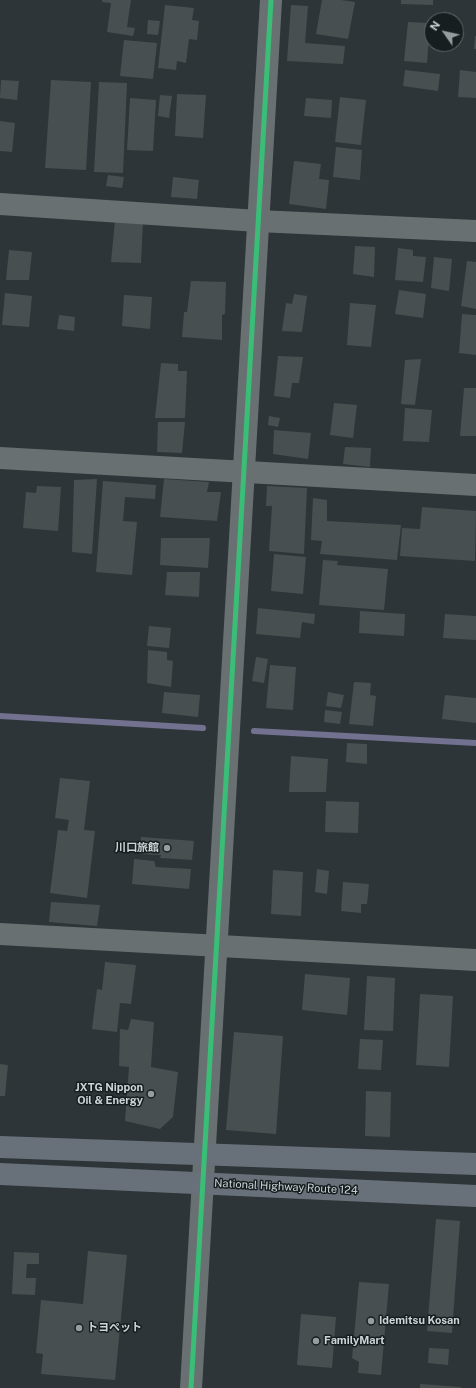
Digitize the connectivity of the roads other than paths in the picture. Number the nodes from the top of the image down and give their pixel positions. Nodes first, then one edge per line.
1 (271, 0) edge
2 (0, 204) edge
3 (258, 221) junction
4 (476, 231) edge
5 (0, 458) edge
6 (244, 471) junction
7 (476, 485) edge
8 (0, 934) edge
9 (217, 945) junction
10 (476, 960) edge
11 (0, 1147) edge
12 (205, 1153) junction
13 (476, 1164) edge
14 (0, 1174) edge
15 (203, 1183) junction
16 (476, 1196) edge
17 (191, 1388) edge

1 - 3 street
2 - 3 street
3 - 4 street
3 - 6 street
5 - 6 street
6 - 7 street
6 - 9 street
8 - 9 street
9 - 10 street
9 - 12 street
11 - 12 highway
12 - 13 highway
12 - 15 street
14 - 15 highway, National Highway Route 124
15 - 16 highway, National Highway Route 124
15 - 17 street

